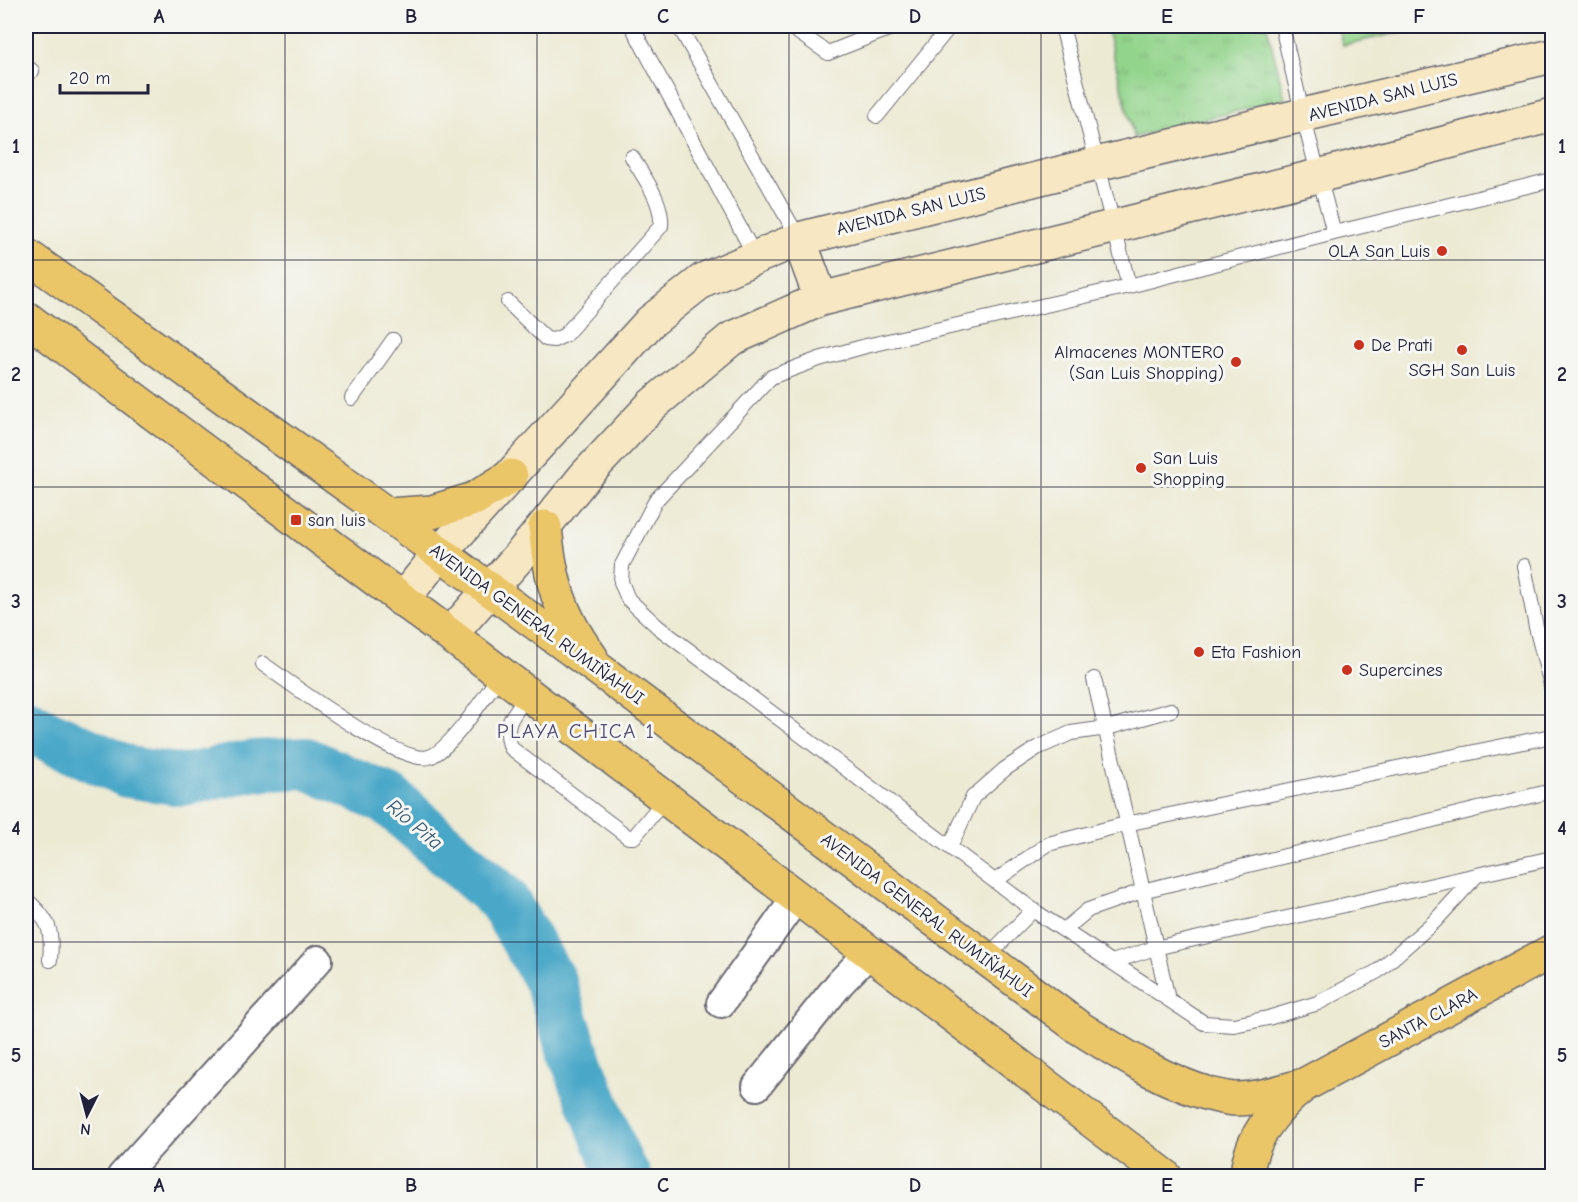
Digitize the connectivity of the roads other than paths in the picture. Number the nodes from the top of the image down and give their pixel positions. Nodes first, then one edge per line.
1 (632, 26) edge
2 (679, 26) edge
3 (789, 26) edge
4 (896, 26) edge
5 (950, 26) edge
6 (1062, 26) edge
7 (1282, 26) edge
8 (1552, 56) edge
9 (1552, 115) edge
10 (877, 116) dead end
11 (1303, 116) junction
12 (632, 157) dead end
13 (1096, 164) junction
14 (1318, 176) junction
15 (1552, 180) edge
16 (1113, 225) junction
17 (1334, 233) junction
18 (799, 239) junction
19 (26, 255) edge
20 (755, 256) junction
21 (1129, 286) junction
22 (821, 299) junction
23 (508, 302) dead end
24 (26, 318) edge
25 (393, 340) dead end
26 (352, 398) dead end
27 (511, 476) junction
28 (388, 514) junction
29 (545, 527) junction
30 (440, 553) junction
31 (1524, 566) dead end
32 (490, 590) junction
33 (402, 600) junction
34 (450, 635) junction
35 (263, 664) dead end
36 (601, 670) junction
37 (501, 674) junction
38 (1094, 680) dead end
39 (1552, 689) edge
40 (528, 695) junction
41 (1170, 710) dead end
42 (1107, 728) junction
43 (1552, 736) edge
44 (1552, 791) edge
45 (665, 799) junction
46 (1126, 824) junction
47 (950, 847) junction
48 (1552, 858) edge
49 (1477, 875) junction
50 (995, 881) junction
51 (1142, 891) junction
52 (796, 898) junction
53 (26, 899) edge
54 (1033, 910) junction
55 (1064, 930) junction
56 (1155, 948) junction
57 (1552, 951) edge
58 (869, 952) junction
59 (986, 958) junction
60 (50, 960) dead end
61 (318, 960) dead end
62 (1112, 962) junction
63 (1168, 999) junction
64 (721, 1003) dead end
65 (1304, 1084) junction
66 (757, 1086) dead end
67 (122, 1176) edge
68 (1165, 1176) edge
69 (1247, 1176) edge

1 - 20 lane
2 - 18 lane
3 - 4 lane
5 - 10 lane
6 - 13 lane
7 - 11 lane
8 - 11 main road, AVENIDA SAN LUIS
9 - 14 main road
11 - 13 main road, AVENIDA SAN LUIS
11 - 14 lane
12 - 23 lane
13 - 16 lane
13 - 18 main road, AVENIDA SAN LUIS
14 - 16 main road
14 - 17 lane
15 - 17 lane
16 - 21 lane
16 - 22 main road
17 - 21 lane
18 - 20 main road, AVENIDA SAN LUIS
18 - 22 main road
19 - 28 highway, AVENIDA GENERAL RUMIÑAHUI
20 - 27 main road, AVENIDA SAN LUIS
21 - 47 lane
22 - 29 main road
24 - 33 highway
25 - 26 lane
27 - 28 highway
27 - 30 main road, AVENIDA SAN LUIS
28 - 30 highway, AVENIDA GENERAL RUMIÑAHUI
29 - 32 main road
29 - 36 highway
30 - 32 highway, AVENIDA GENERAL RUMIÑAHUI
30 - 33 main road, AVENIDA SAN LUIS
31 - 39 lane
32 - 34 main road
32 - 36 highway, AVENIDA GENERAL RUMIÑAHUI
33 - 34 highway
34 - 37 highway
35 - 37 lane
36 - 59 highway, AVENIDA GENERAL RUMIÑAHUI
37 - 40 highway
38 - 42 lane
40 - 45 highway
40 - 45 lane
41 - 42 lane
42 - 46 lane
42 - 47 lane
43 - 46 lane
44 - 51 lane
45 - 52 highway
46 - 50 lane
46 - 51 lane
47 - 50 lane
48 - 49 lane
49 - 56 lane
49 - 63 lane
50 - 54 lane
51 - 55 lane
51 - 56 lane
52 - 58 highway
52 - 64 street
53 - 60 lane
54 - 55 lane
54 - 59 lane
55 - 62 lane
56 - 62 lane
56 - 63 lane
57 - 65 highway, SANTA CLARA
58 - 66 street
58 - 68 highway
59 - 65 highway, AVENIDA GENERAL RUMIÑAHUI
61 - 67 street
62 - 63 lane
65 - 69 highway

